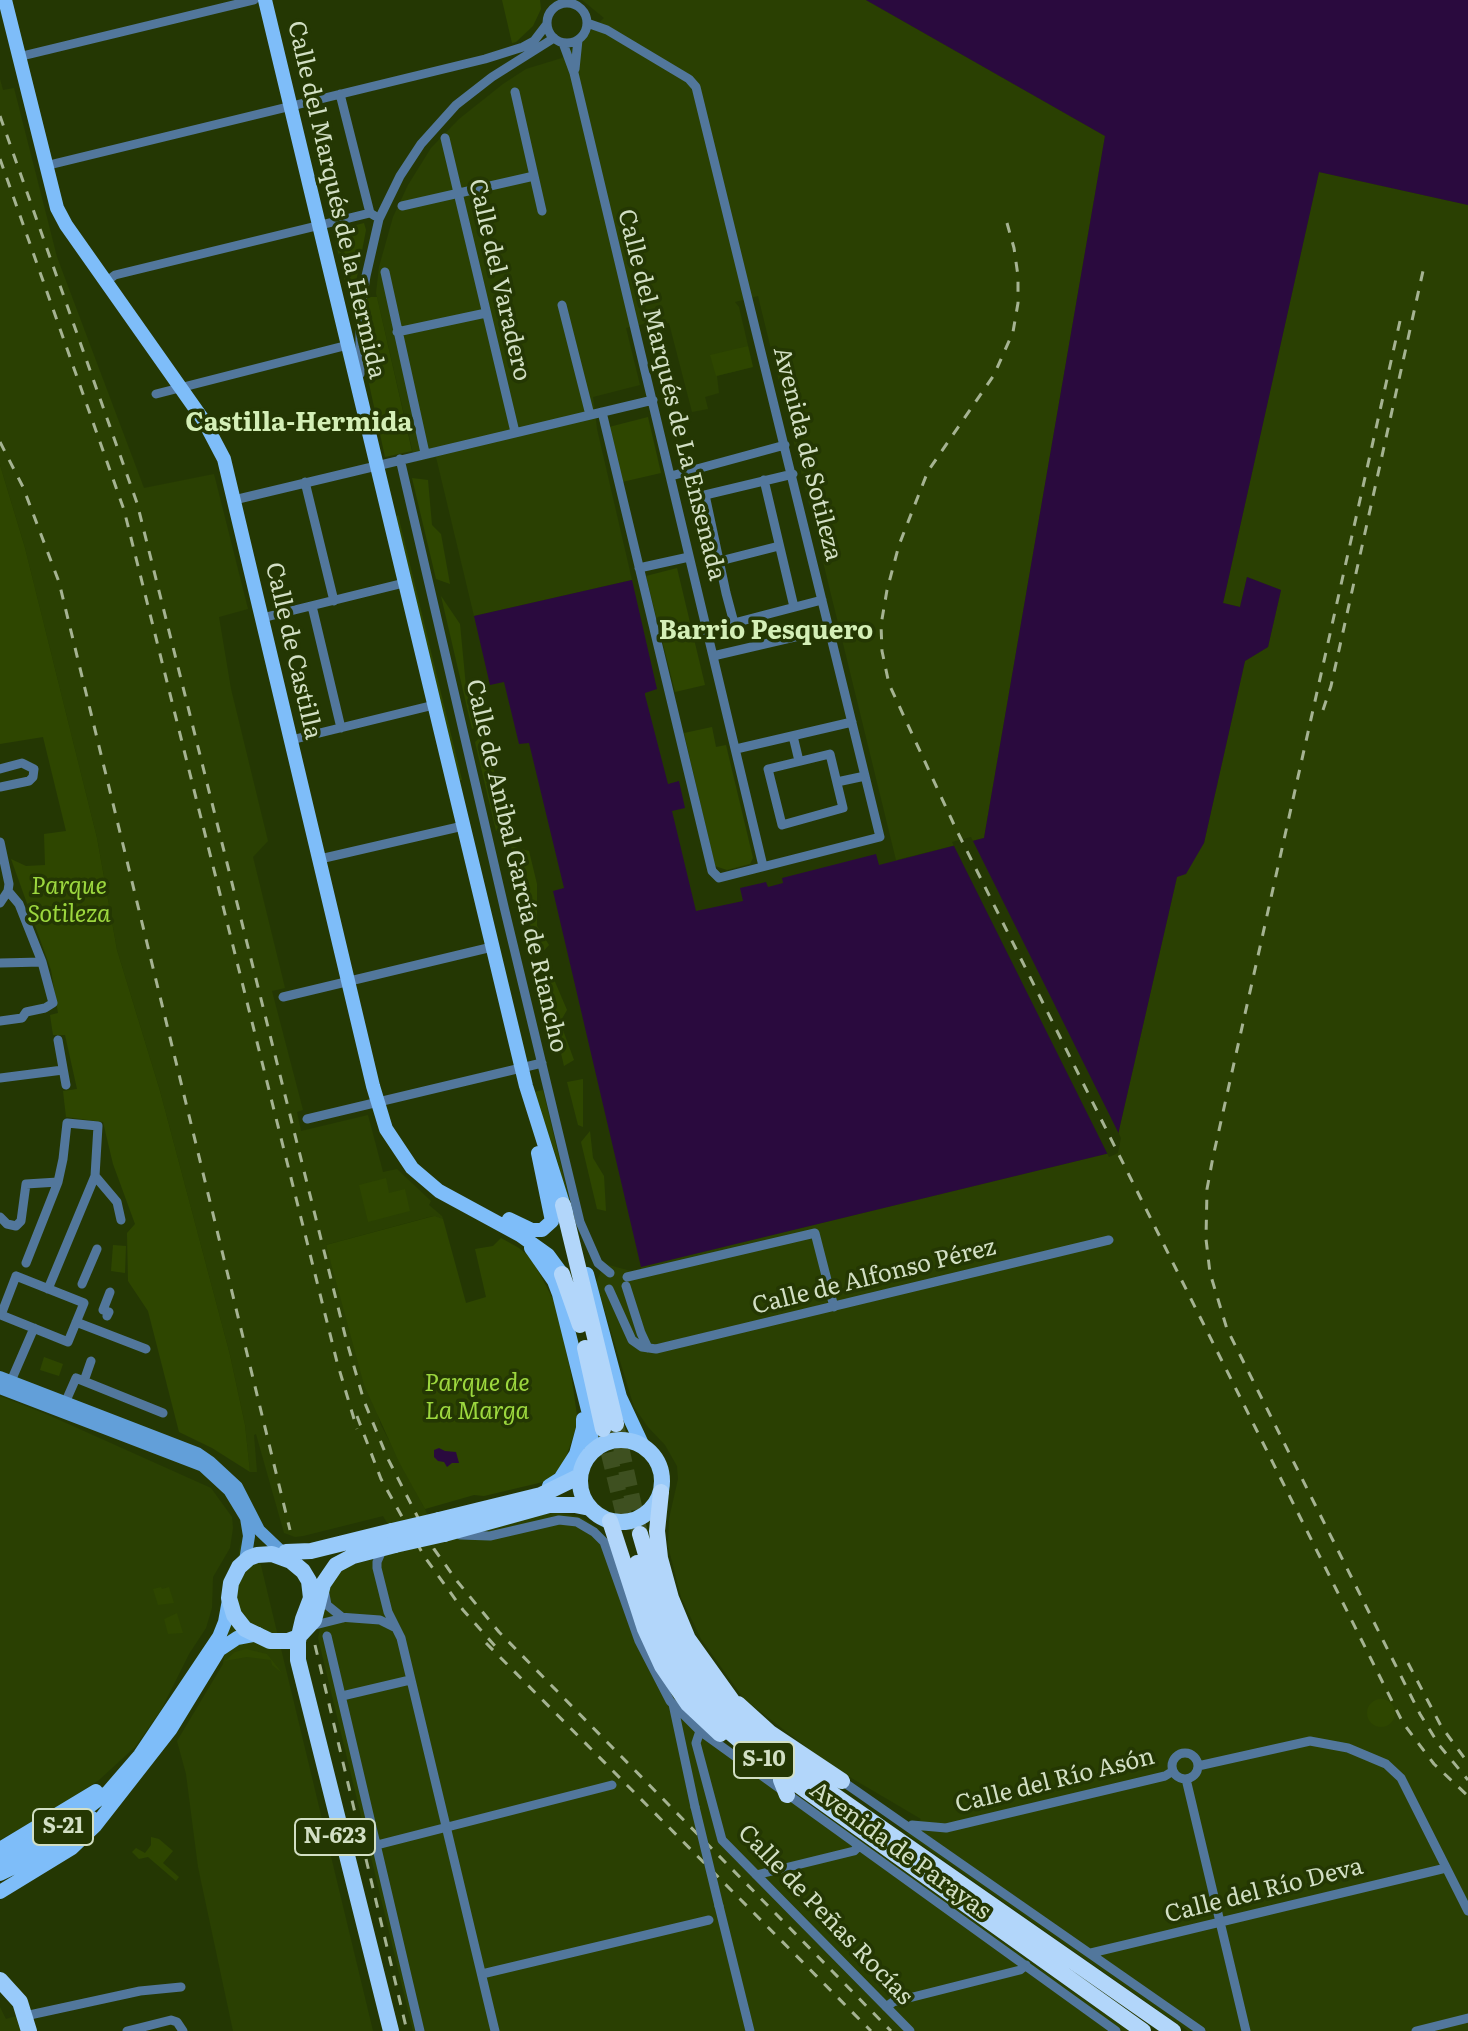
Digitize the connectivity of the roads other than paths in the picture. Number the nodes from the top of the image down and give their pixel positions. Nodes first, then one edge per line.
1 (5, 0) edge
2 (254, 0) edge
3 (265, 0) edge
4 (549, 0) edge
5 (549, 13) junction
6 (587, 23) junction
7 (547, 24) junction
8 (558, 40) junction
9 (578, 40) junction
10 (18, 57) junction
11 (574, 73) junction
12 (515, 92) dead end
13 (340, 94) junction
14 (291, 106) junction
15 (445, 138) dead end
16 (45, 166) junction
17 (534, 176) junction
18 (458, 194) junction
19 (402, 206) dead end
20 (542, 211) dead end
21 (370, 213) junction
22 (379, 219) junction
23 (318, 225) junction
24 (385, 272) dead end
25 (107, 281) junction
26 (562, 305) dead end
27 (486, 313) junction
28 (397, 332) junction
29 (348, 345) junction
30 (182, 388) junction
31 (156, 394) dead end
32 (360, 397) junction
33 (653, 400) junction
34 (602, 412) junction
35 (590, 415) junction
36 (515, 432) junction
37 (785, 445) junction
38 (425, 453) junction
39 (400, 459) junction
40 (376, 465) junction
41 (793, 474) junction
42 (671, 476) junction
43 (764, 480) junction
44 (305, 482) junction
45 (234, 500) junction
46 (779, 546) junction
47 (689, 557) junction
48 (720, 561) junction
49 (639, 568) junction
50 (404, 583) junction
51 (822, 600) junction
52 (334, 601) junction
53 (312, 606) junction
54 (794, 607) junction
55 (262, 618) junction
56 (829, 629) junction
57 (713, 656) junction
58 (428, 707) junction
59 (852, 722) junction
60 (341, 728) junction
61 (793, 736) junction
62 (291, 740) junction
63 (736, 749) junction
64 (799, 761) junction
65 (0, 769) edge
66 (865, 776) junction
67 (837, 782) junction
68 (0, 787) edge
69 (485, 825) junction
70 (464, 828) junction
71 (0, 842) edge
72 (320, 859) junction
73 (763, 866) junction
74 (8, 891) junction
75 (0, 903) edge
76 (492, 947) junction
77 (42, 962) junction
78 (0, 963) edge
79 (349, 983) junction
80 (283, 997) dead end
81 (0, 1021) edge
82 (58, 1040) dead end
83 (542, 1063) junction
84 (521, 1067) junction
85 (63, 1070) junction
86 (0, 1078) edge
87 (66, 1085) dead end
88 (527, 1090) junction
89 (377, 1102) junction
90 (307, 1119) dead end
91 (95, 1176) junction
92 (58, 1182) junction
93 (433, 1187) junction
94 (563, 1205) junction
95 (22, 1215) junction
96 (0, 1217) edge
97 (44, 1217) junction
98 (121, 1220) dead end
99 (520, 1235) junction
100 (1109, 1240) dead end
101 (97, 1249) dead end
102 (23, 1271) junction
103 (610, 1273) dead end
104 (562, 1274) joint
105 (82, 1284) dead end
106 (48, 1289) junction
107 (609, 1289) dead end
108 (110, 1292) dead end
109 (834, 1307) junction
110 (76, 1322) junction
111 (103, 1324) junction
112 (34, 1328) junction
113 (648, 1348) junction
114 (146, 1349) dead end
115 (91, 1361) dead end
116 (84, 1381) junction
117 (4, 1382) edge
118 (581, 1386) junction
119 (65, 1403) junction
120 (163, 1413) dead end
121 (642, 1444) junction
122 (592, 1451) junction
123 (580, 1476) junction
124 (661, 1492) junction
125 (528, 1497) junction
126 (244, 1505) junction
127 (590, 1508) junction
128 (610, 1521) junction
129 (442, 1527) junction
130 (635, 1536) tunnel mouth
131 (382, 1542) junction
132 (286, 1552) junction
133 (242, 1561) junction
134 (318, 1595) junction
135 (226, 1598) junction
136 (340, 1618) junction
137 (394, 1627) junction
138 (304, 1630) junction
139 (327, 1636) dead end
140 (269, 1640) junction
141 (652, 1646) junction
142 (654, 1670) junction
143 (410, 1680) junction
144 (720, 1686) junction
145 (342, 1696) junction
146 (673, 1704) junction
147 (700, 1731) junction
148 (1198, 1766) junction
149 (1173, 1771) junction
150 (1186, 1779) junction
151 (118, 1780) junction
152 (842, 1781) joint
153 (612, 1785) dead end
154 (784, 1787) junction
155 (113, 1800) junction
156 (903, 1822) junction
157 (447, 1827) junction
158 (946, 1828) junction
159 (377, 1845) junction
160 (858, 1847) junction
161 (937, 1847) junction
162 (0, 1849) edge
163 (0, 1864) edge
164 (1446, 1868) junction
165 (0, 1874) edge
166 (756, 1875) junction
167 (0, 1892) edge
168 (985, 1908) junction
169 (1468, 1911) edge
170 (709, 1920) dead end
171 (1220, 1922) junction
172 (1091, 1953) junction
173 (1026, 1965) junction
174 (482, 1974) junction
175 (0, 1980) edge
176 (181, 1987) dead end
177 (886, 2007) junction
178 (1468, 2018) edge
179 (27, 2023) edge
180 (155, 2028) edge
181 (127, 2031) edge
182 (183, 2031) edge
183 (382, 2031) edge
184 (391, 2031) edge
185 (420, 2031) edge
186 (495, 2031) edge
187 (750, 2031) edge
188 (910, 2031) edge
189 (1116, 2031) edge
190 (1143, 2031) edge
191 (1173, 2031) edge
192 (1201, 2031) edge
193 (1246, 2031) edge
194 (1416, 2031) edge

1 - 10 main road, Calle de Castilla
2 - 10 street
3 - 14 main road, Calle del Marqués de la Hermida
4 - 5 street
5 - 6 street
5 - 7 street
6 - 9 street
6 - 37 street, Avenida de Sotileza
7 - 8 street
7 - 13 street
8 - 9 street
8 - 11 street, Calle del Marqués de La Ensenada
8 - 22 street
9 - 11 street, Calle del Marqués de La Ensenada
10 - 16 main road, Calle de Castilla
11 - 33 street, Calle del Marqués de La Ensenada
12 - 17 street
13 - 14 street
13 - 21 street
14 - 16 street
14 - 23 main road, Calle del Marqués de la Hermida
15 - 18 street, Calle del Varadero
16 - 25 main road, Calle de Castilla
17 - 18 street
17 - 20 street
18 - 19 street
18 - 27 street, Calle del Varadero
21 - 22 street
21 - 23 street
22 - 32 street
23 - 25 street
23 - 29 main road, Calle del Marqués de la Hermida
24 - 28 street
25 - 30 main road, Calle de Castilla
26 - 35 street
27 - 28 street
27 - 36 street, Calle del Varadero
28 - 38 street
29 - 30 street
29 - 32 main road, Calle del Marqués de la Hermida
30 - 31 street
30 - 45 main road, Calle de Castilla
32 - 40 main road, Calle del Marqués de la Hermida
33 - 34 street
33 - 42 street, Calle del Marqués de La Ensenada
34 - 35 street
34 - 49 street
35 - 36 street
36 - 38 street
37 - 41 street, Avenida de Sotileza
37 - 42 street
38 - 39 street
39 - 40 street
39 - 69 street, Calle de Anibal García de Riancho
40 - 44 street
40 - 50 main road, Calle del Marqués de la Hermida
41 - 43 street
41 - 51 street, Avenida de Sotileza
42 - 47 street, Calle del Marqués de La Ensenada
43 - 46 street
43 - 48 street
44 - 45 street
44 - 52 street
45 - 55 main road, Calle de Castilla
46 - 48 street
46 - 54 street
47 - 49 street
47 - 57 street, Calle del Marqués de La Ensenada
48 - 54 street
49 - 73 street
50 - 52 street
50 - 58 main road, Calle del Marqués de la Hermida
51 - 54 street
51 - 56 street, Avenida de Sotileza
52 - 53 street
53 - 55 street
53 - 60 street
55 - 62 main road, Calle de Castilla
56 - 57 street
56 - 59 street, Avenida de Sotileza
57 - 63 street, Calle del Marqués de La Ensenada
58 - 60 street
58 - 70 main road, Calle del Marqués de la Hermida
59 - 61 street
59 - 66 street, Avenida de Sotileza
60 - 62 street
61 - 63 street
61 - 64 street
62 - 72 main road, Calle de Castilla
63 - 73 street, Calle del Marqués de La Ensenada
64 - 67 street
64 - 67 street
65 - 68 street
66 - 67 street
66 - 73 street, Avenida de Sotileza
69 - 70 street
69 - 83 street, Calle de Anibal García de Riancho
70 - 72 street
70 - 76 main road, Calle del Marqués de la Hermida
71 - 74 street
72 - 79 main road, Calle de Castilla
74 - 75 street
74 - 77 street
76 - 79 street
76 - 84 main road, Calle del Marqués de la Hermida
77 - 78 street
77 - 81 street
79 - 80 street
79 - 89 main road, Calle de Castilla
82 - 85 street
83 - 84 street
83 - 103 street, Calle de Anibal García de Riancho
84 - 88 main road, Calle del Marqués de la Hermida
84 - 89 street
85 - 86 street
85 - 87 street
88 - 93 main road
88 - 94 main road, Calle del Marqués de la Hermida
89 - 90 street
89 - 93 main road, Calle de Castilla
91 - 92 street
91 - 98 street
91 - 106 street
92 - 95 street
92 - 97 street
93 - 99 main road, Calle de Castilla
94 - 104 highway
94 - 121 main road, Calle del Marqués de la Hermida
95 - 96 street
95 - 97 street
97 - 102 street
99 - 104 main road, Calle de Castilla
99 - 118 main road
100 - 109 street, Calle de Alfonso Pérez
101 - 105 street
102 - 106 street
102 - 112 street
106 - 110 street
107 - 113 street
108 - 111 street
109 - 113 street, Calle de Alfonso Pérez
109 - 113 street
110 - 111 street
110 - 112 street
111 - 114 street
112 - 117 street
115 - 116 street
116 - 119 street
116 - 120 street
117 - 119 main road
117 - 126 main road
118 - 122 main road
118 - 125 main road
119 - 126 main road
121 - 122 highway
121 - 124 highway
122 - 123 highway
123 - 125 highway
123 - 127 highway
124 - 128 highway
124 - 144 highway
125 - 129 highway
126 - 132 main road
126 - 133 main road
127 - 128 highway
127 - 129 highway
128 - 141 highway
129 - 131 highway, bridge
129 - 142 street, Avenida de Parayas
130 - 168 highway, S-10
131 - 132 highway
131 - 134 highway
131 - 136 street
131 - 137 street
132 - 133 highway
132 - 134 highway
132 - 138 highway
133 - 135 highway, S-21
133 - 140 highway
134 - 136 street
134 - 138 highway
135 - 140 highway
135 - 151 main road, S-21
136 - 137 street
136 - 138 street
137 - 143 street
138 - 140 highway, S-21
138 - 184 highway, N-623
139 - 145 street
140 - 155 main road, S-21
140 - 183 highway, N-623
141 - 142 highway
141 - 154 highway
142 - 146 street, Avenida de Parayas
143 - 145 street
143 - 157 street
144 - 152 highway
144 - 168 highway
145 - 159 street
146 - 147 street, Avenida de Parayas
146 - 187 street, bridge
147 - 154 street, Avenida de Parayas
147 - 166 street, Calle de Peñas Rocías
148 - 149 street
148 - 150 street
148 - 164 street
149 - 150 street
149 - 158 street, Calle del Río Asón
150 - 171 street
151 - 162 main road, S-21
151 - 163 main road, S-21
152 - 156 street, Avenida de Parayas
153 - 157 street
154 - 160 street, Avenida de Parayas
154 - 168 highway
155 - 165 main road, S-21
155 - 167 main road, S-21
156 - 158 street, Calle del Río Asón
156 - 161 street, Avenida de Parayas
157 - 159 street
157 - 174 street
158 - 161 street, Calle del Río Asón
159 - 185 street
160 - 166 street
160 - 173 street, Avenida de Parayas
161 - 172 street, Avenida de Parayas
164 - 169 street
164 - 171 street, Calle del Río Deva
166 - 177 street, Calle de Peñas Rocías
168 - 190 highway, S-10
168 - 191 highway, S-10
170 - 174 street
171 - 172 street, Calle del Río Deva
171 - 193 street
172 - 192 street, Avenida de Parayas
173 - 177 street
173 - 189 street, Avenida de Parayas
174 - 186 street
175 - 179 highway
176 - 179 street
177 - 188 street, Calle de Peñas Rocías
178 - 194 street
180 - 181 street
180 - 182 street

